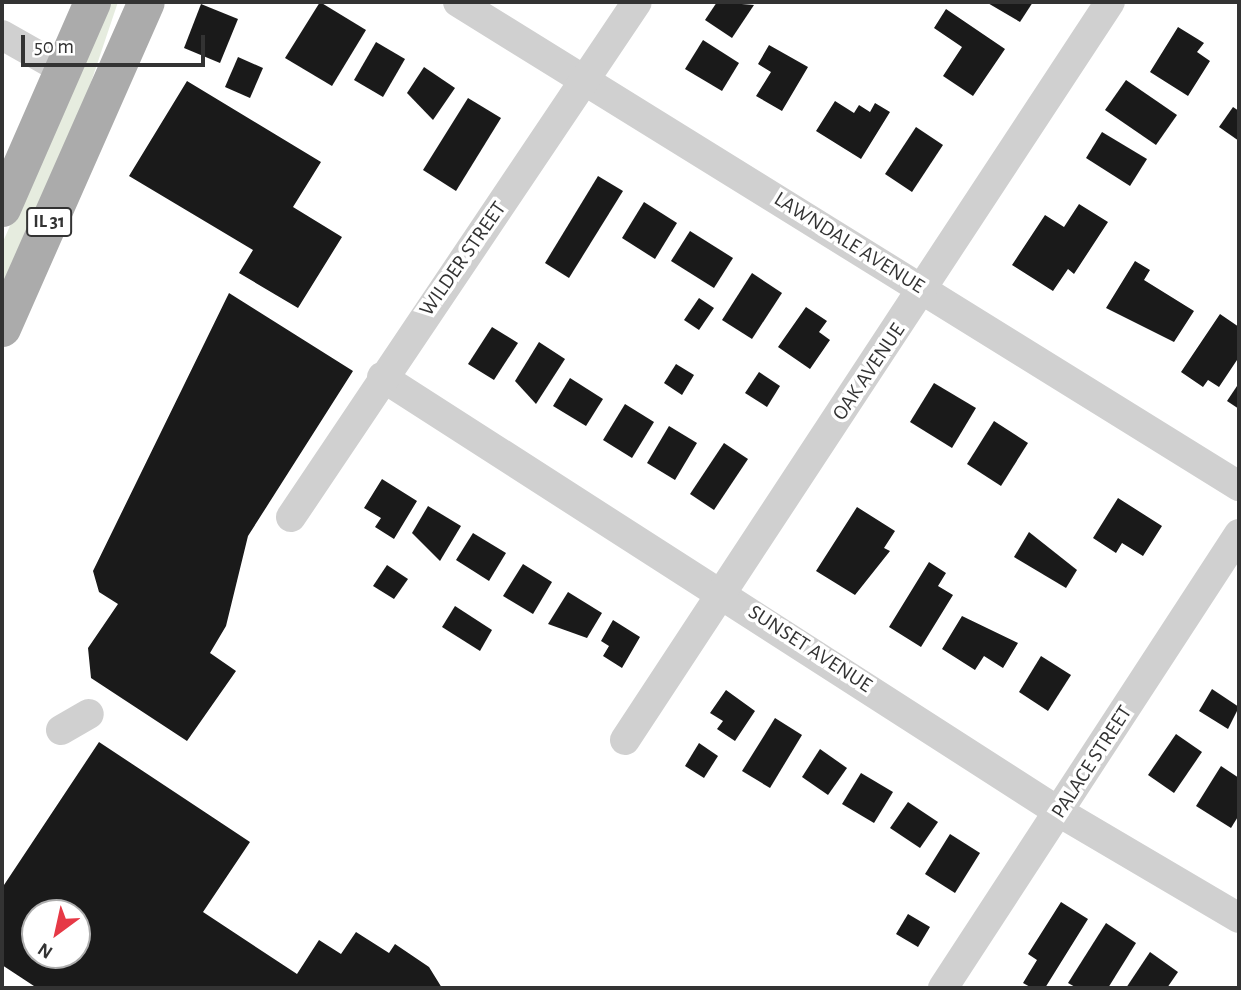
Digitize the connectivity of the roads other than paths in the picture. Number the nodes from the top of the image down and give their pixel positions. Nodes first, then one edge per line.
1 (146, 2) edge
2 (458, 2) edge
3 (636, 2) edge
4 (1110, 2) edge
5 (87, 3) edge
6 (2, 35) edge
7 (62, 69) junction
8 (585, 81) junction
9 (2, 208) edge
10 (923, 290) junction
11 (2, 328) edge
12 (382, 377) junction
13 (1239, 486) edge
14 (291, 517) dead end
15 (1239, 534) edge
16 (722, 591) junction
17 (89, 714) dead end
18 (61, 730) dead end
19 (625, 740) dead end
20 (1059, 812) junction
21 (1239, 918) edge
22 (943, 988) edge

1 - 11 main road, IL 31
2 - 8 street, LAWNDALE AVENUE
3 - 8 street, WILDER STREET
4 - 10 street, OAK AVENUE
5 - 7 main road
6 - 7 street
7 - 9 main road
8 - 10 street, LAWNDALE AVENUE
8 - 12 street, WILDER STREET
10 - 13 street, LAWNDALE AVENUE
10 - 16 street, OAK AVENUE
12 - 14 street, WILDER STREET
12 - 16 street, SUNSET AVENUE
15 - 20 street, PALACE STREET
16 - 19 street, OAK AVENUE
16 - 20 street, SUNSET AVENUE
17 - 18 street
20 - 21 street, SUNSET AVENUE
20 - 22 street, PALACE STREET

